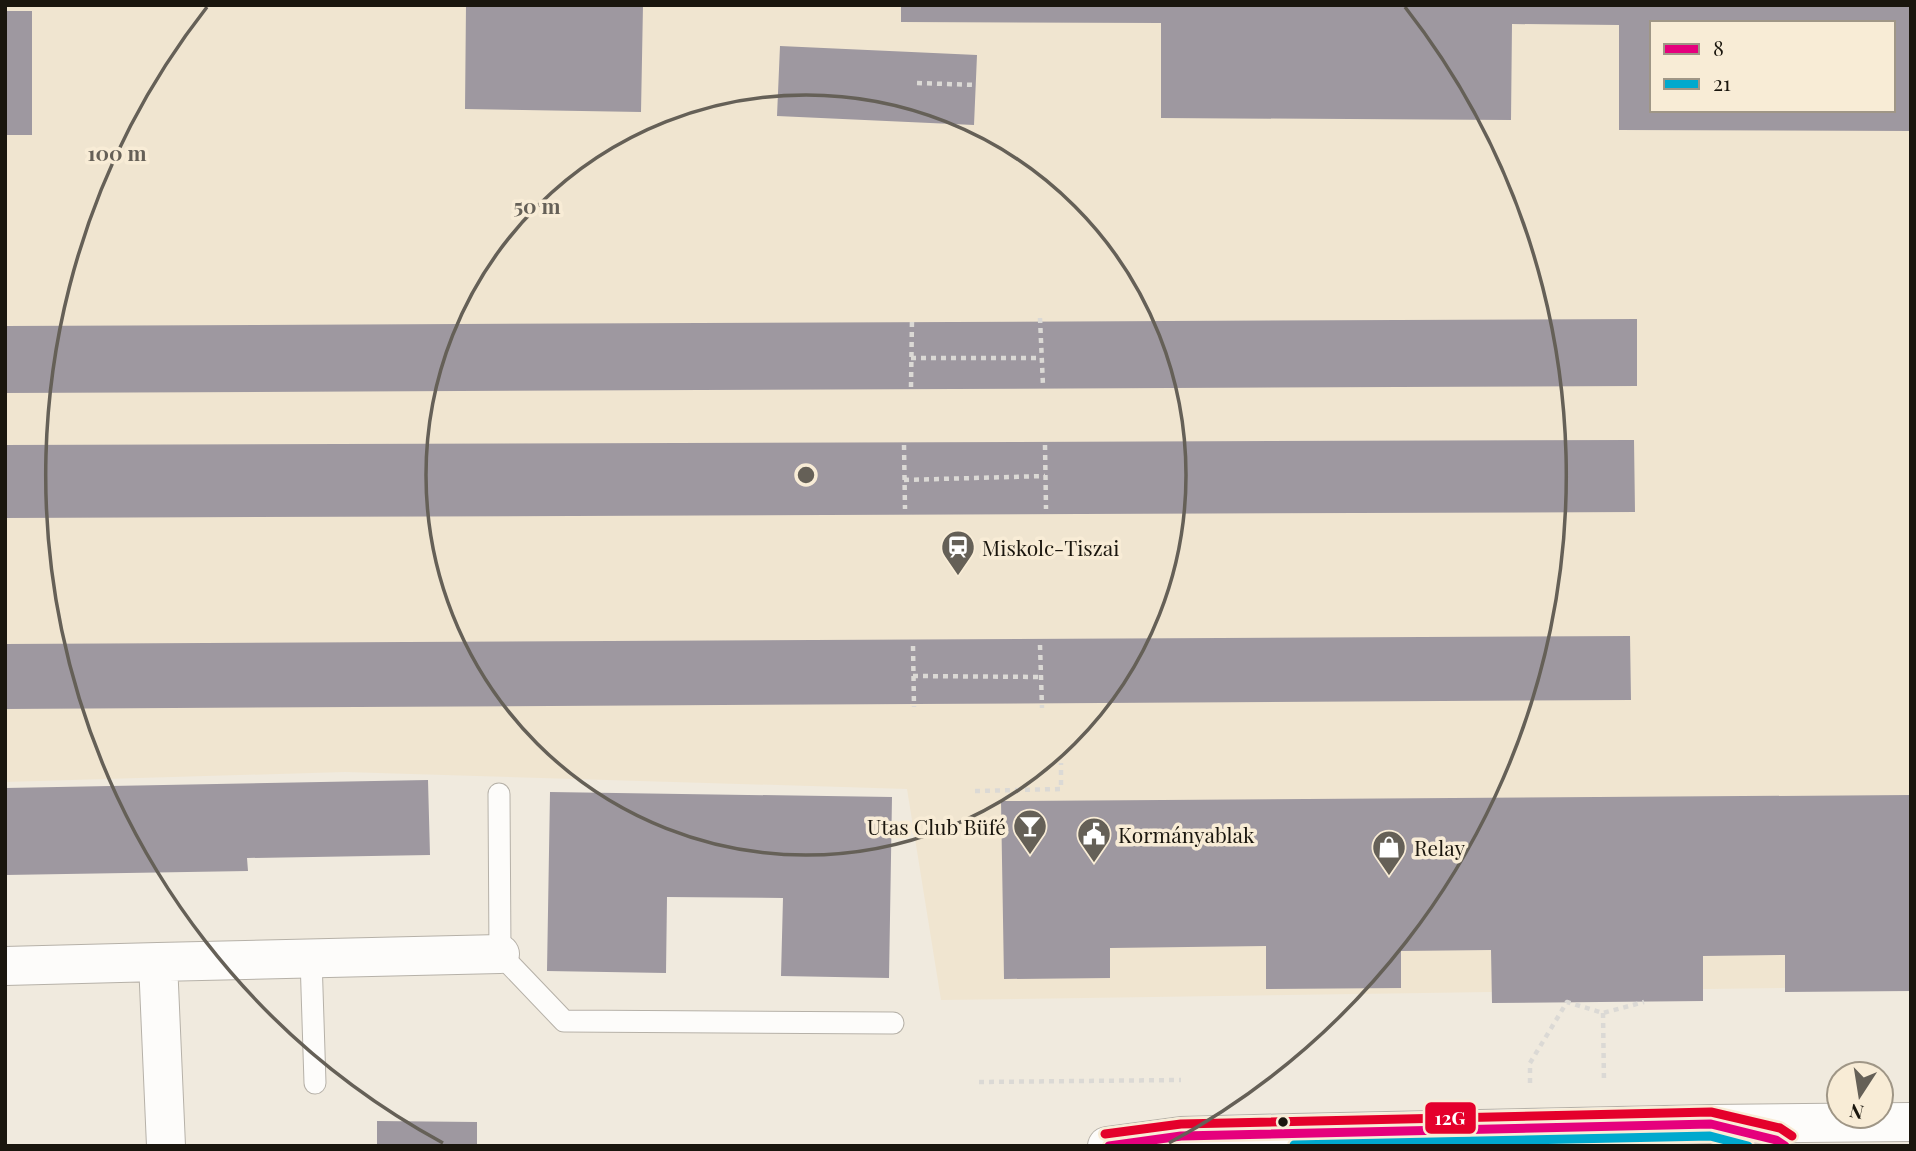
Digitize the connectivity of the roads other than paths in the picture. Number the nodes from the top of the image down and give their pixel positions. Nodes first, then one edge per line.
1 (499, 794) dead end
2 (500, 954) junction
3 (311, 958) junction
4 (159, 962) junction
5 (5, 966) edge
6 (893, 1023) dead end
7 (315, 1083) dead end
8 (1911, 1122) edge
9 (1711, 1124) junction
10 (166, 1146) edge
11 (1107, 1146) edge
12 (1785, 1146) edge

1 - 2 lane
2 - 3 street
2 - 6 lane
3 - 4 street
3 - 7 lane
4 - 5 street
4 - 10 street
8 - 9 street
9 - 11 street
9 - 12 street

